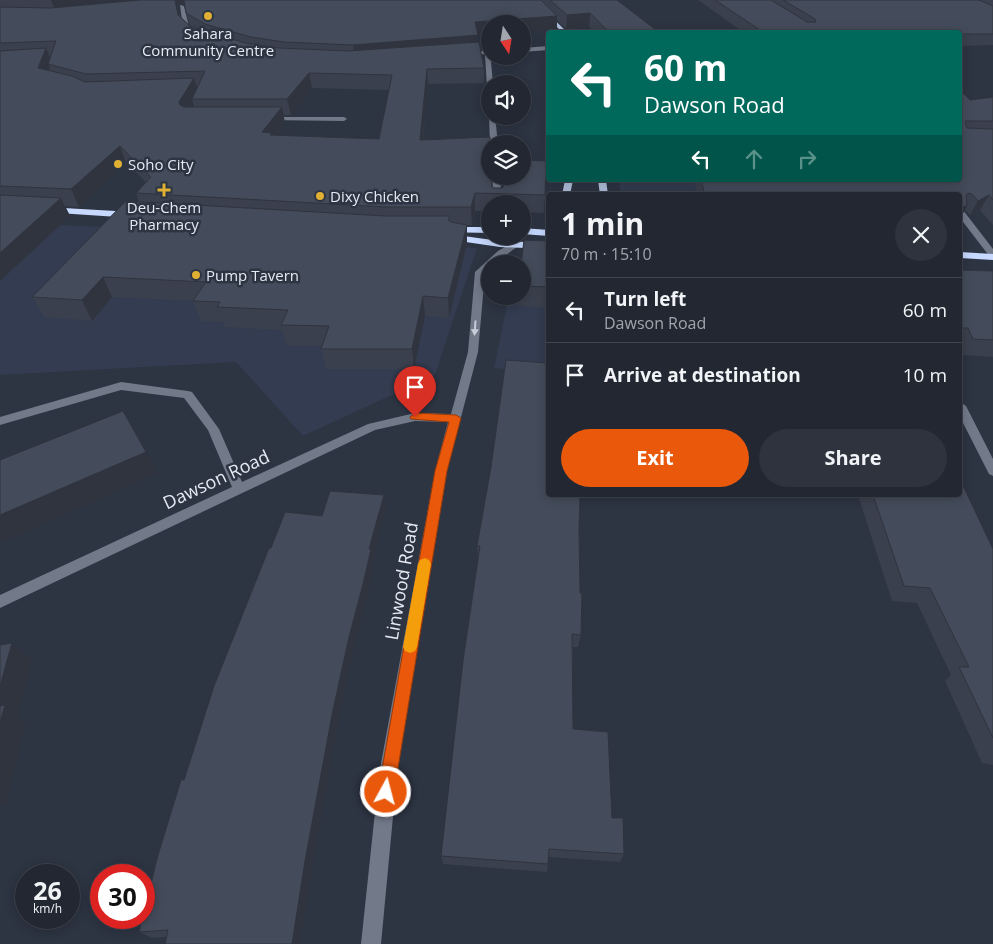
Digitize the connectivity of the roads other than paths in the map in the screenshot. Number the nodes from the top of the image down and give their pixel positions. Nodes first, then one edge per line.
1 (531, 0) edge
2 (182, 6) junction
3 (191, 6) edge
4 (172, 7) edge
5 (563, 30) edge
6 (197, 37) edge
7 (546, 48) edge
8 (531, 49) edge
9 (481, 53) edge
10 (459, 54) edge
11 (257, 119) edge
12 (344, 119) dead end
13 (40, 209) edge
14 (139, 215) edge
15 (962, 215) edge
16 (481, 230) edge
17 (531, 232) edge
18 (546, 233) edge
19 (481, 239) edge
20 (513, 245) edge
21 (531, 245) edge
22 (546, 246) edge
23 (962, 255) edge
24 (993, 256) edge
25 (962, 410) edge
26 (456, 418) junction
27 (0, 421) edge
28 (993, 471) edge
29 (239, 489) junction
30 (0, 602) edge
31 (371, 944) edge

1 - 5 main road
2 - 3 street
2 - 4 street
2 - 6 street
7 - 8 street
9 - 10 street
11 - 12 street
13 - 14 highway
15 - 24 street
16 - 19 highway
17 - 18 highway
20 -> 26 street, Linwood Road
21 - 22 highway
23 - 24 highway
25 - 28 street
26 - 29 street, Dawson Road
26 - 31 street, Linwood Road
27 - 29 street
29 - 30 street, Dawson Road

